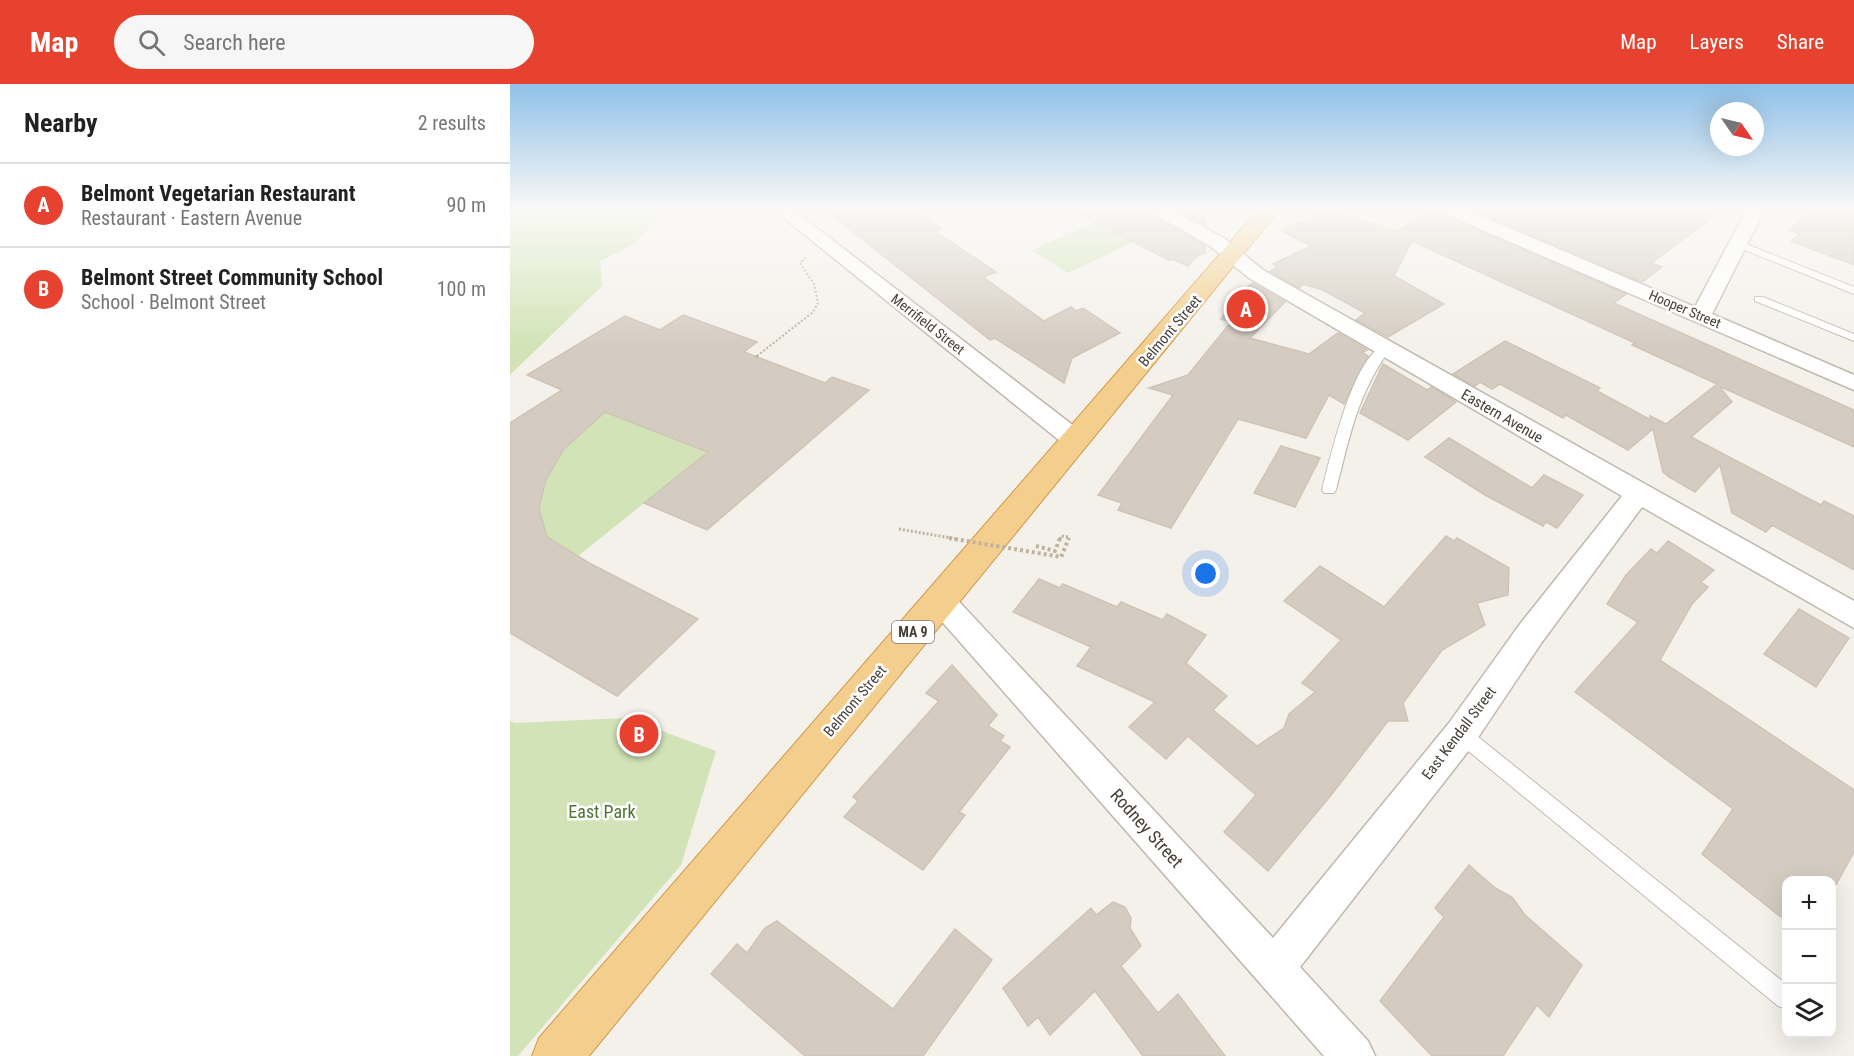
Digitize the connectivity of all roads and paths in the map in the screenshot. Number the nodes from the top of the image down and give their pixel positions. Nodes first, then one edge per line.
1 (839, 254) edge
2 (1231, 254) joint
3 (1556, 254) edge
4 (1733, 254) edge
5 (1764, 254) edge
6 (808, 255) dead end
7 (1854, 291) edge
8 (1759, 299) dead end
9 (1701, 316) junction
10 (1854, 338) edge
11 (1385, 348) junction
12 (756, 357) dead end
13 (1854, 383) edge
14 (1074, 439) junction
15 (1329, 490) dead end
16 (1638, 494) junction
17 (899, 529) dead end
18 (1036, 546) dead end
19 (940, 600) junction
20 (1854, 616) edge
21 (1461, 734) junction
22 (1275, 968) junction
23 (1782, 995) edge
24 (558, 1056) edge
25 (1353, 1056) edge

1 - 14 street, Merrifield Street
2 - 11 street, Eastern Avenue
2 - 14 highway, Belmont Street / MA 9
3 - 9 street, Hooper Street
4 - 9 street
5 - 7 lane
6 - 12 path
8 - 10 lane
9 - 13 street, Hooper Street
11 - 15 lane
11 - 16 street, Eastern Avenue
14 - 19 highway, Belmont Street / MA 9
16 - 20 street, Eastern Avenue
16 - 21 street, East Kendall Street
17 - 18 path, bridge
19 - 22 street, Rodney Street
19 - 24 highway, Belmont Street / MA 9
21 - 22 street, East Kendall Street
21 - 23 lane
22 - 25 street, Rodney Street

